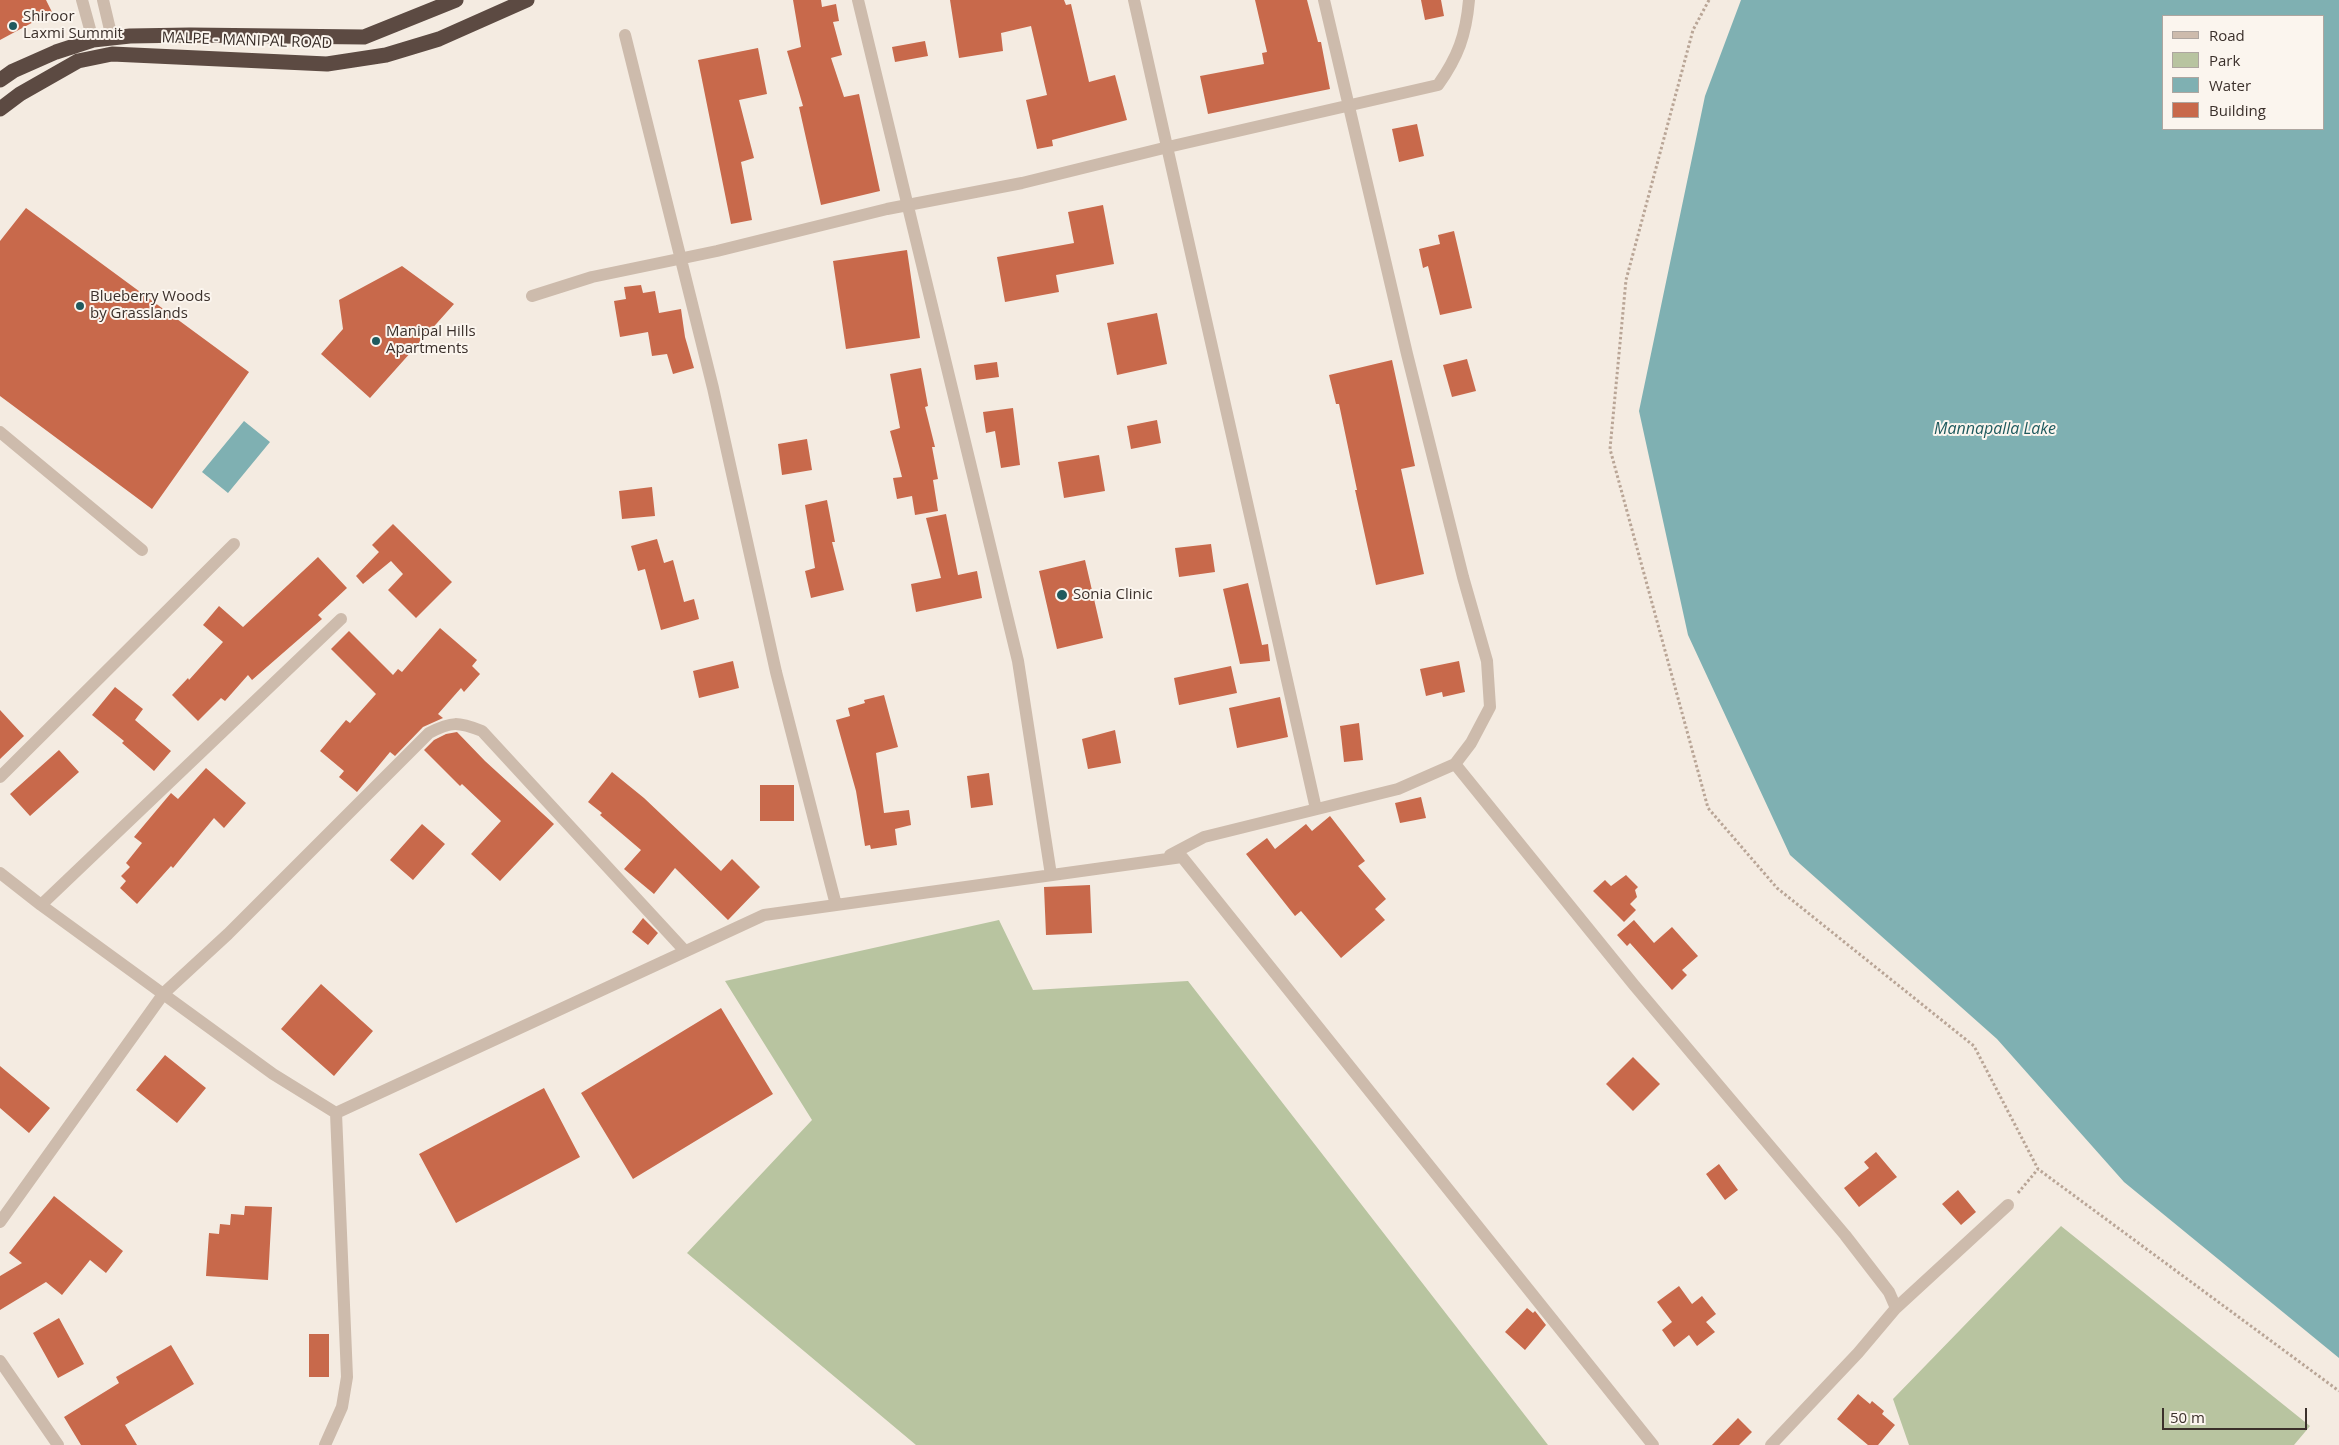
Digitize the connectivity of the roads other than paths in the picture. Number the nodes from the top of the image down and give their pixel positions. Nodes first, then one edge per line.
1 (82, 0) edge
2 (103, 0) edge
3 (456, 0) edge
4 (527, 0) edge
5 (858, 0) edge
6 (1134, 0) edge
7 (1324, 0) edge
8 (1469, 0) edge
9 (625, 35) dead end
10 (112, 38) junction
11 (93, 40) junction
12 (0, 80) edge
13 (1349, 106) junction
14 (0, 109) edge
15 (1168, 147) junction
16 (906, 206) junction
17 (681, 260) junction
18 (532, 296) dead end
19 (0, 432) edge
20 (234, 544) dead end
21 (142, 550) dead end
22 (341, 619) dead end
23 (1454, 764) junction
24 (0, 777) edge
25 (1316, 809) junction
26 (1161, 860) junction
27 (0, 872) edge
28 (1051, 875) junction
29 (41, 905) junction
30 (836, 905) junction
31 (685, 952) junction
32 (164, 993) junction
33 (336, 1113) junction
34 (2008, 1205) road end
35 (0, 1222) edge
36 (1896, 1308) junction
37 (0, 1361) edge
38 (58, 1445) edge
39 (325, 1445) edge
40 (1653, 1445) edge
41 (1771, 1445) edge

1 - 11 street
2 - 10 street
3 - 10 highway, MALPE - MANIPAL ROAD
4 - 14 highway, MALPE - MANIPAL ROAD
5 - 16 street
6 - 15 street
7 - 13 street
8 - 13 street
9 - 17 street
10 - 11 highway, MALPE - MANIPAL ROAD
11 - 12 highway, MALPE - MANIPAL ROAD
13 - 15 street
13 - 23 street
15 - 16 street
15 - 25 street
16 - 17 street
16 - 28 street
17 - 18 street
17 - 30 street
19 - 21 street
20 - 24 street
22 - 29 street
23 - 25 street
23 - 36 street
25 - 26 street
26 - 28 street
26 - 40 street
27 - 29 street
28 - 30 street
29 - 32 street
30 - 31 street
31 - 32 street
31 - 33 street
32 - 33 street
32 - 35 street
33 - 39 street
34 - 36 street
36 - 41 street
37 - 38 street

